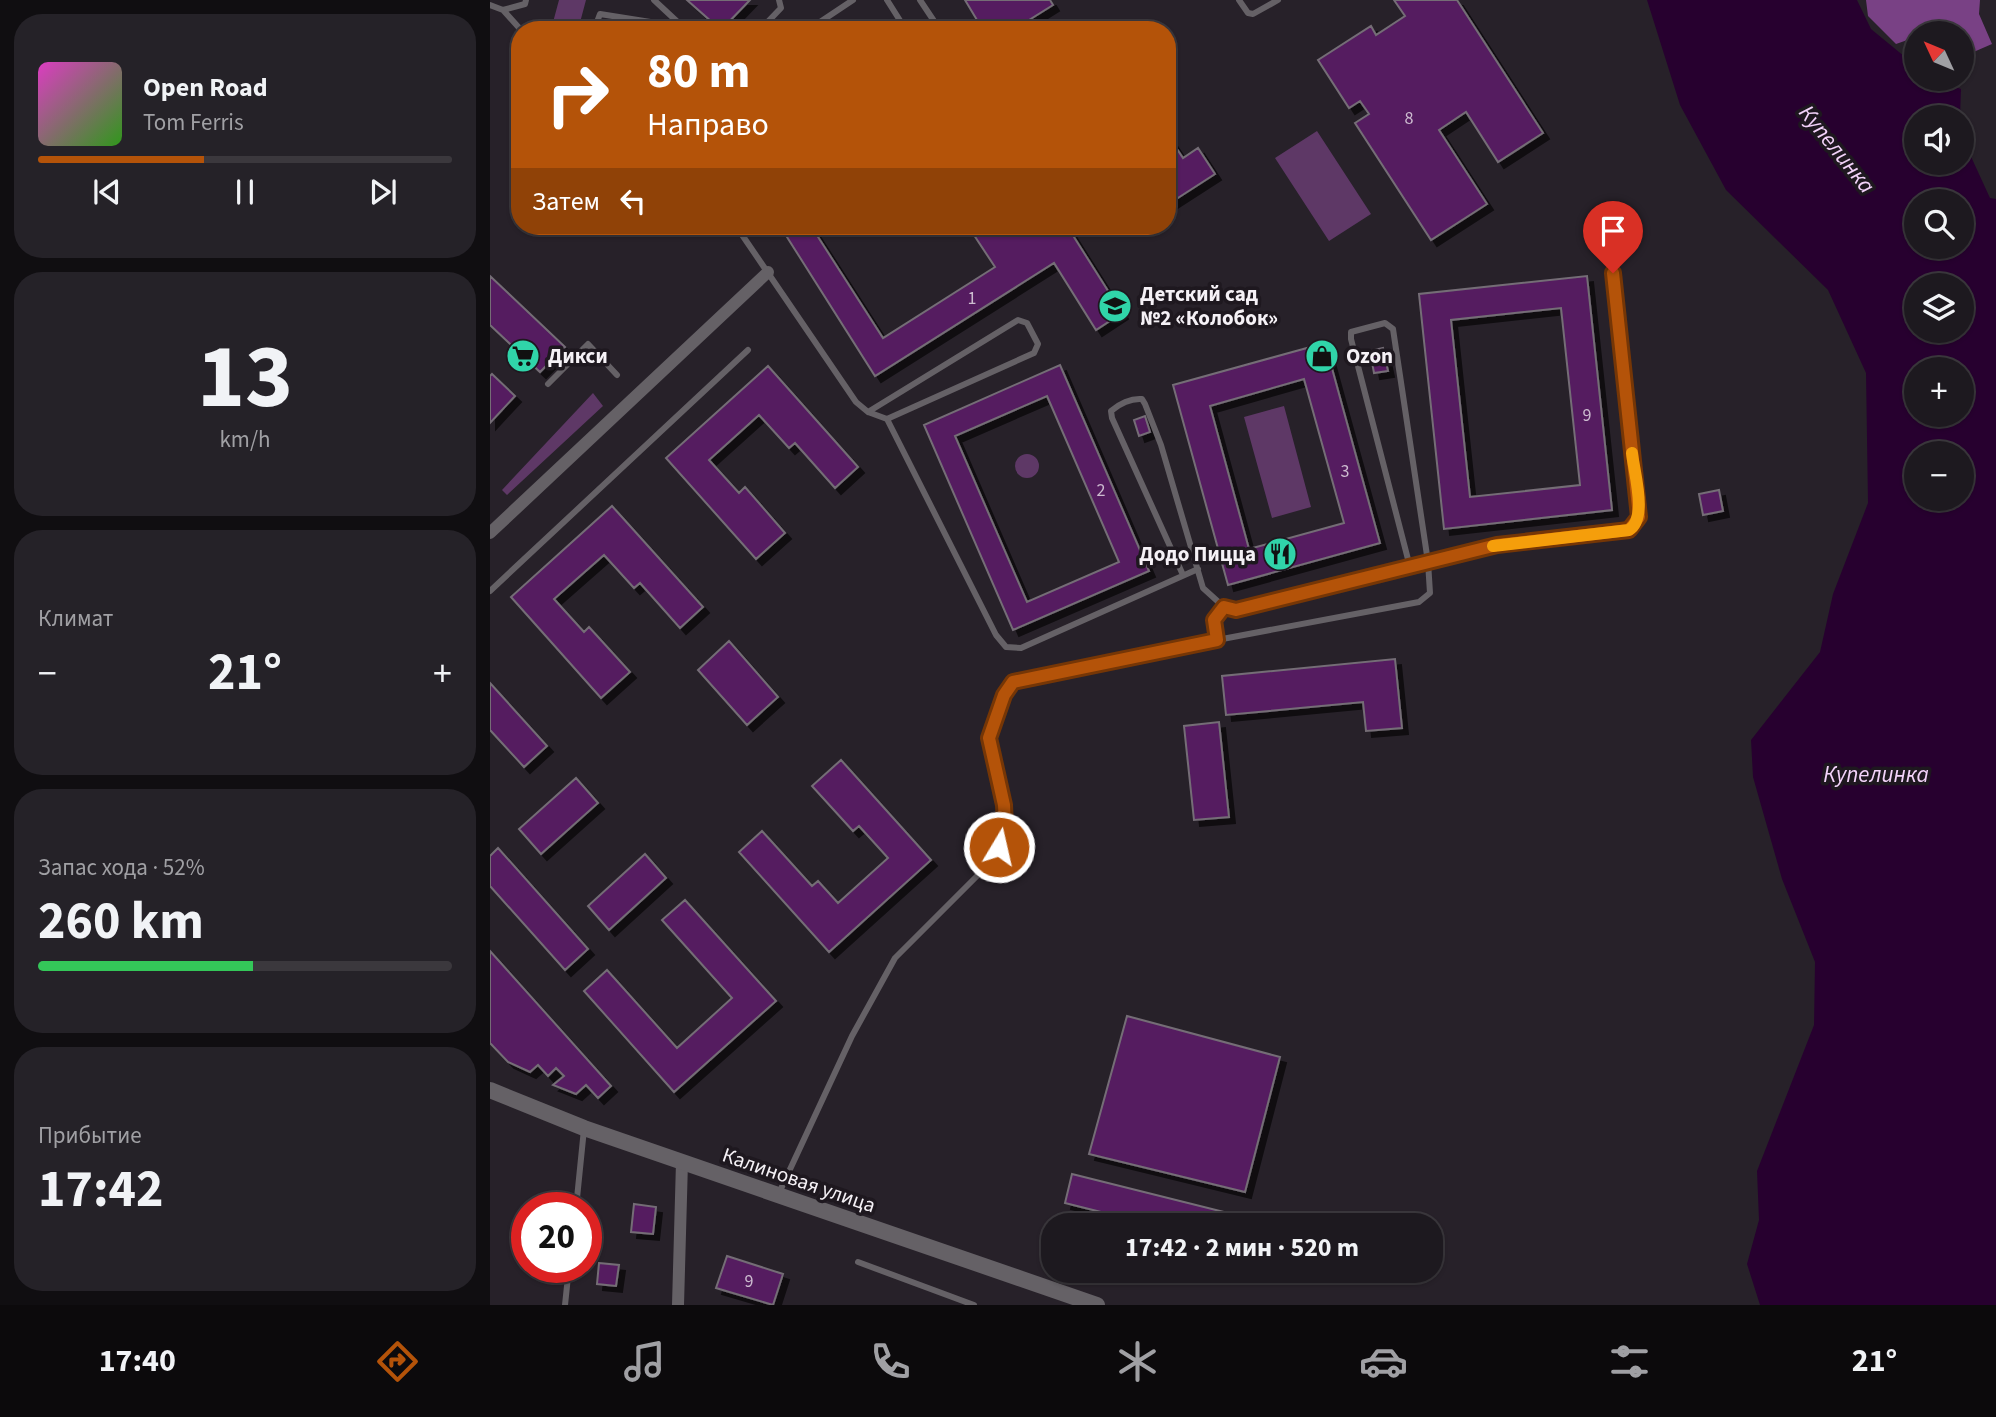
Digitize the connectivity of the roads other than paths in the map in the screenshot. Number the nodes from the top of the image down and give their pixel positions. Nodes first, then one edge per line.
1 (526, 0) edge
2 (654, 0) edge
3 (779, 0) edge
4 (853, 0) edge
5 (887, 0) edge
6 (920, 0) edge
7 (1239, 0) edge
8 (1278, 0) edge
9 (490, 5) edge
10 (503, 10) junction
11 (513, 21) edge
12 (597, 21) edge
13 (642, 21) edge
14 (675, 21) edge
15 (769, 21) edge
16 (822, 21) edge
17 (900, 21) edge
18 (934, 21) edge
19 (742, 235) edge
20 (768, 272) junction
21 (1613, 273) dead end
22 (748, 350) dead end
23 (617, 374) dead end
24 (548, 384) dead end
25 (868, 412) junction
26 (887, 419) junction
27 (490, 533) edge
28 (1428, 562) junction
29 (1410, 566) junction
30 (1198, 569) junction
31 (1183, 575) junction
32 (490, 591) edge
33 (1224, 607) junction
34 (1217, 640) junction
35 (490, 1090) edge
36 (584, 1128) junction
37 (682, 1162) junction
38 (578, 1192) edge
39 (778, 1195) junction
40 (859, 1262) dead end
41 (567, 1283) edge
42 (565, 1305) edge
43 (678, 1305) edge
44 (974, 1305) edge
45 (1097, 1305) edge

1 - 10 lane
2 - 14 lane
3 - 15 lane
4 - 16 lane
5 - 17 lane
6 - 18 lane
7 - 8 lane
9 - 10 lane
10 - 11 lane
12 - 13 lane
19 - 20 lane
20 - 25 lane
20 - 27 street
21 - 28 lane
22 - 32 lane
23 - 24 lane
25 - 26 lane
25 - 26 lane
26 - 31 lane
28 - 29 lane
28 - 29 lane
28 - 34 lane
29 - 33 lane
30 - 31 lane
30 - 31 lane
30 - 33 lane
33 - 34 lane
34 - 39 lane
35 - 36 street, Калиновая улица
36 - 37 street, Калиновая улица
36 - 38 lane
37 - 39 street, Калиновая улица
37 - 43 street
39 - 45 street, Калиновая улица
40 - 44 lane
41 - 42 lane

